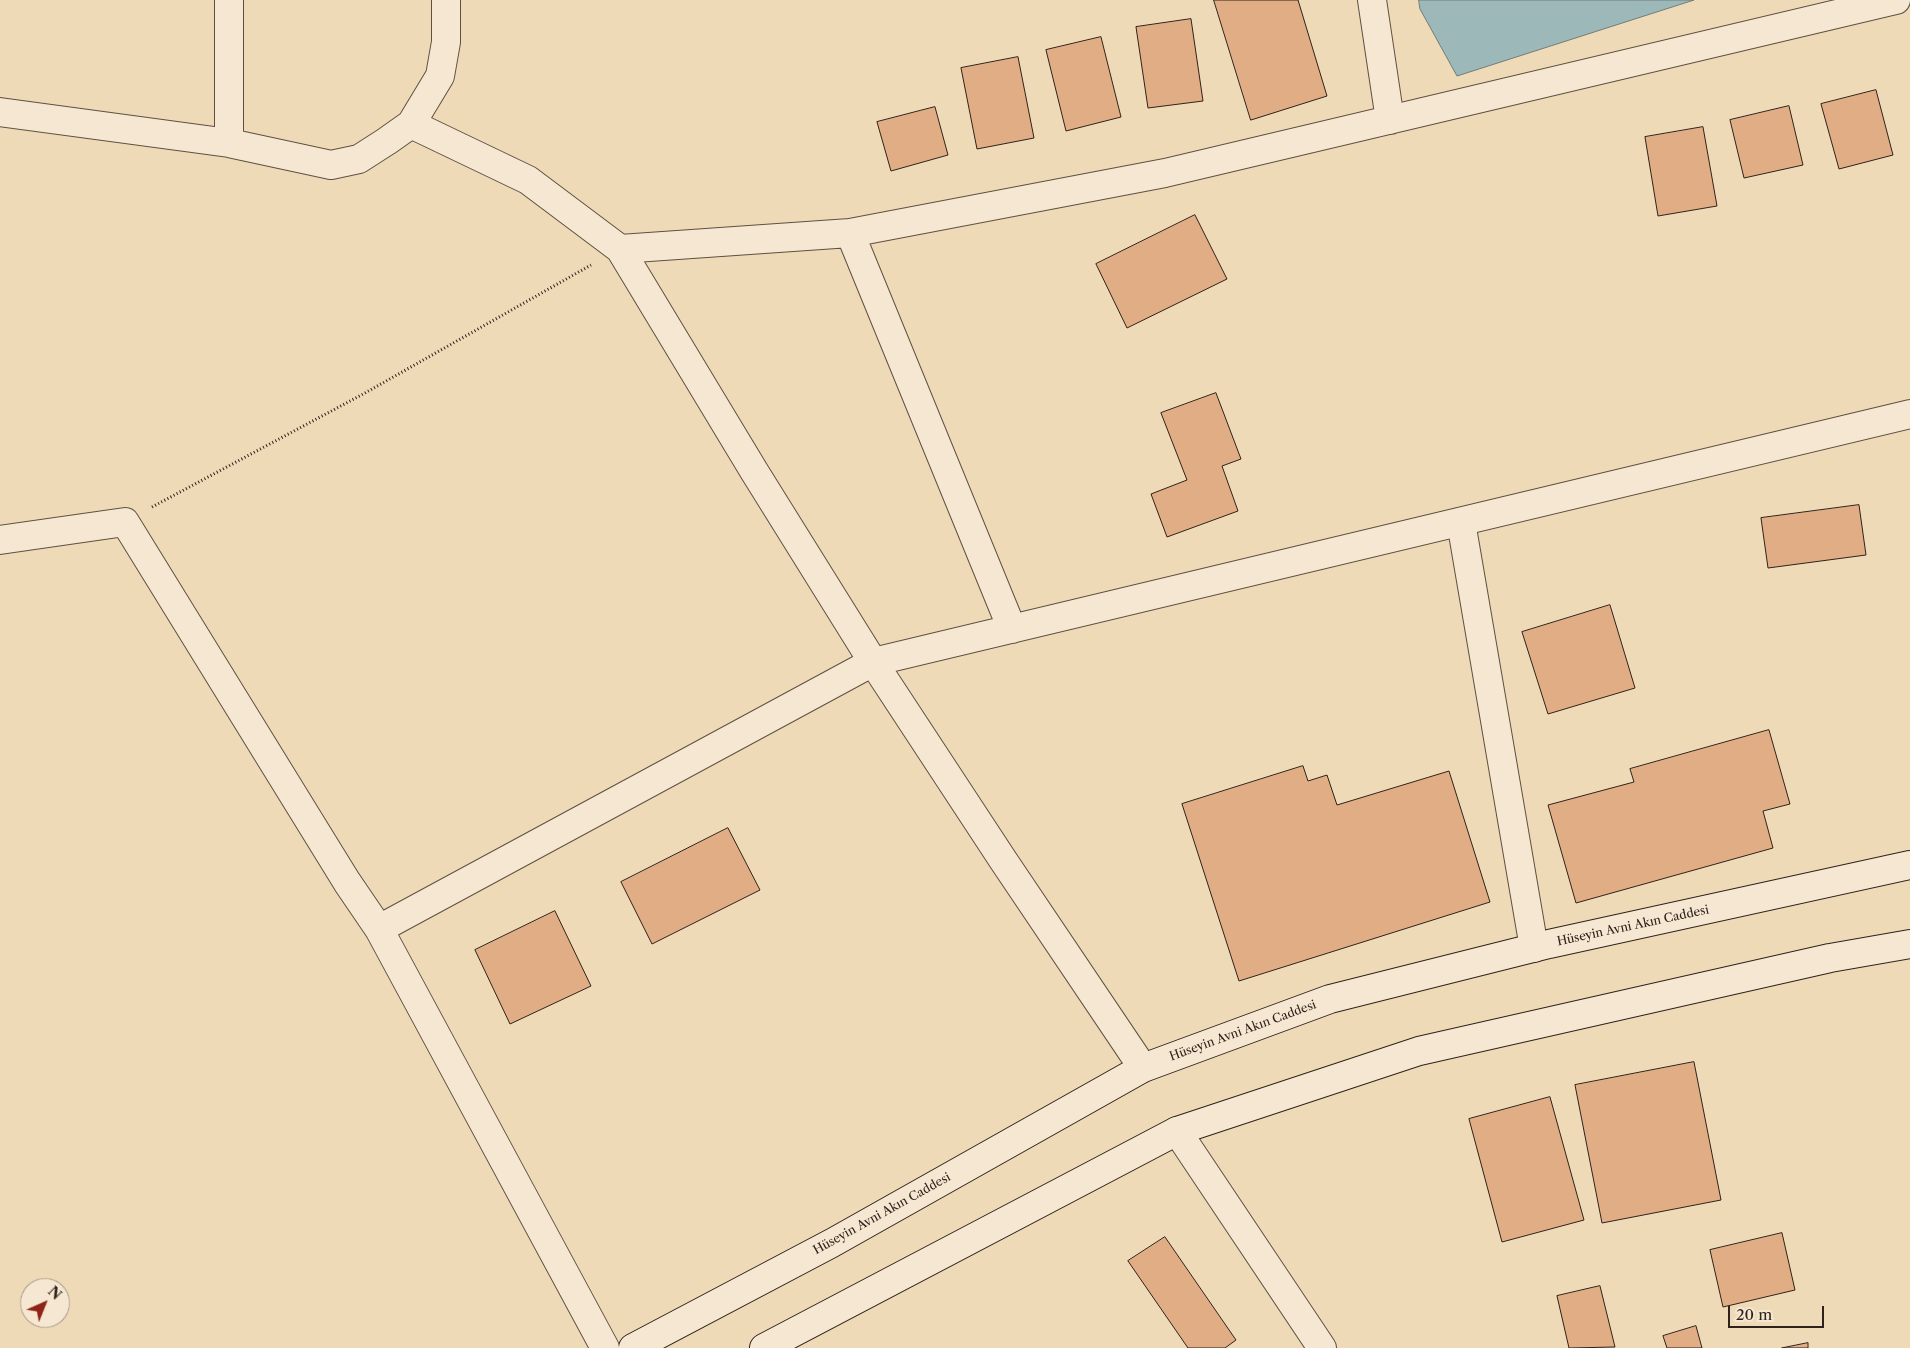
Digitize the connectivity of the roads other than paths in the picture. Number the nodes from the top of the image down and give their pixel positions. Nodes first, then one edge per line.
1 (229, 0) edge
2 (446, 0) edge
3 (1372, 0) edge
4 (1896, 0) edge
5 (0, 112) edge
6 (1390, 120) junction
7 (411, 124) junction
8 (229, 143) junction
9 (850, 232) junction
10 (620, 249) junction
11 (1910, 414) edge
12 (1461, 522) junction
13 (0, 540) edge
14 (1012, 629) junction
15 (873, 662) junction
16 (1910, 865) edge
17 (379, 929) junction
18 (1910, 944) edge
19 (1534, 948) junction
20 (1143, 1068) junction
21 (1177, 1131) junction
22 (1315, 1346) edge
23 (605, 1348) edge
24 (633, 1348) edge
25 (764, 1348) edge

1 - 8 street
2 - 7 street
3 - 6 street
4 - 6 street
5 - 8 street
6 - 9 street
7 - 8 street
7 - 10 street
9 - 10 street
9 - 14 street
10 - 15 street
11 - 12 street
12 - 14 street
12 - 19 street
13 - 17 street
14 - 15 street
15 - 17 street
15 - 20 street
16 - 19 street, Hüseyin Avni Akın Caddesi
17 - 23 street
18 - 21 street
19 - 20 street, Hüseyin Avni Akın Caddesi
20 - 24 street, Hüseyin Avni Akın Caddesi
21 - 22 street
21 - 25 street

